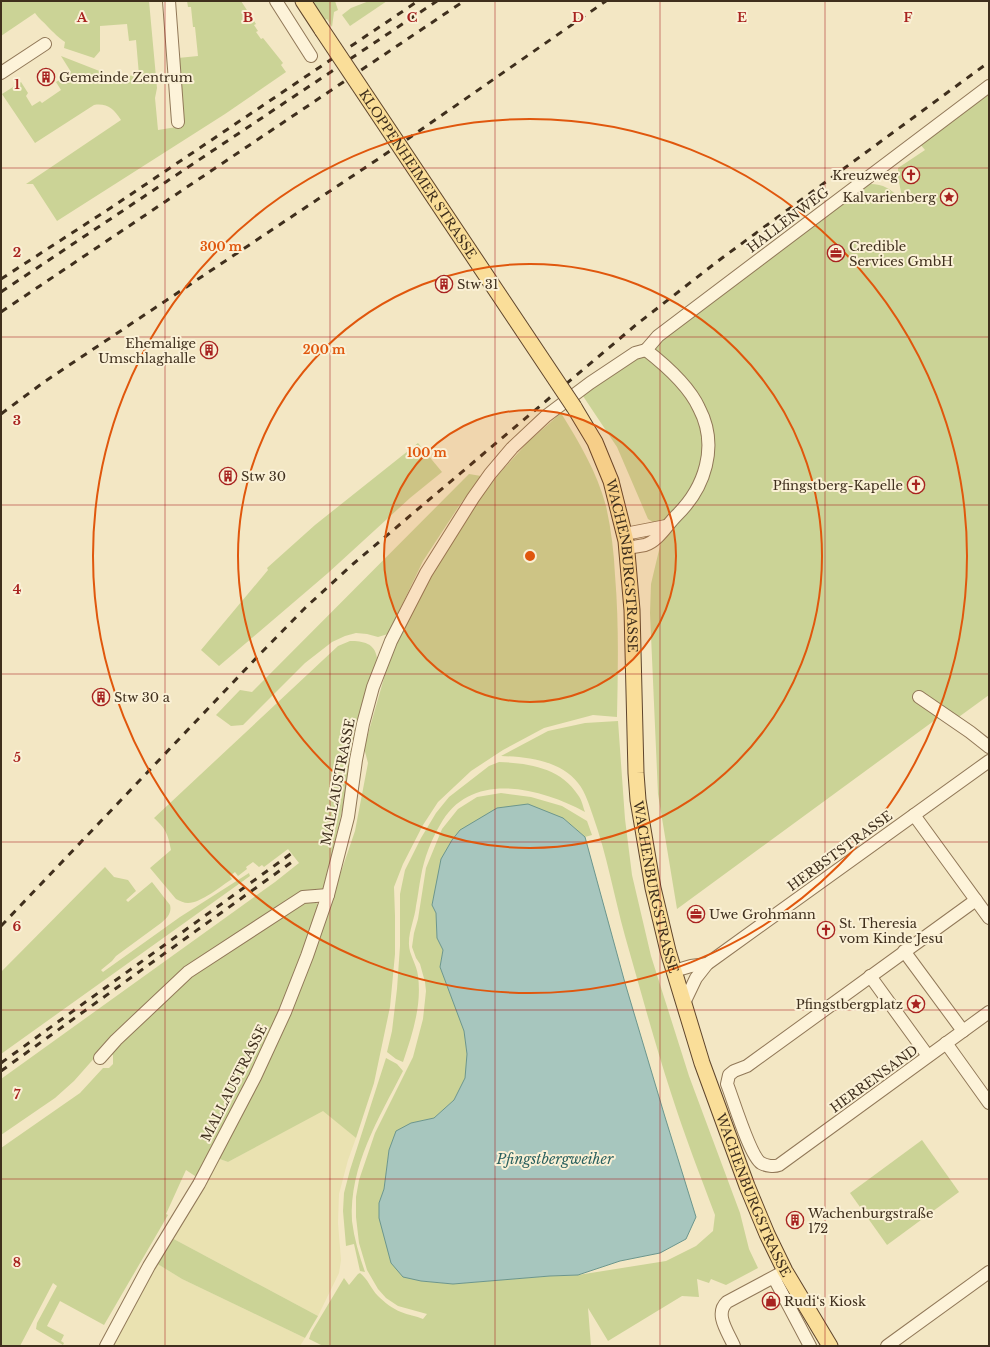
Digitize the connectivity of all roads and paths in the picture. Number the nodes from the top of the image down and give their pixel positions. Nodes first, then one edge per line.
1 (169, 1) edge
2 (276, 1) edge
3 (303, 1) edge
4 (45, 44) dead end
5 (311, 56) dead end
6 (1, 73) edge
7 (989, 86) edge
8 (178, 122) dead end
9 (646, 350) junction
10 (574, 407) joint
11 (626, 541) junction
12 (919, 697) dead end
13 (989, 747) edge
14 (989, 761) edge
15 (914, 815) junction
16 (328, 895) junction
17 (976, 900) junction
18 (989, 918) edge
19 (904, 952) junction
20 (707, 964) junction
21 (675, 974) junction
22 (870, 976) junction
23 (696, 978) junction
24 (684, 1003) junction
25 (989, 1012) edge
26 (963, 1031) junction
27 (946, 1043) junction
28 (928, 1056) junction
29 (100, 1058) dead end
30 (989, 1103) edge
31 (774, 1167) joint
32 (989, 1272) edge
33 (780, 1275) junction
34 (106, 1346) edge
35 (734, 1346) edge
36 (810, 1346) edge
37 (830, 1346) edge
38 (887, 1346) edge

1 - 8 street
2 - 5 street
3 - 10 main road, KLOPPENHEIMER STRASSE, bridge
4 - 6 street
7 - 9 street, HALLENWEG
9 - 11 street
9 - 16 street, MALLAUSTRASSE
10 - 11 main road, WACHENBURGSTRASSE
11 - 21 main road, WACHENBURGSTRASSE
12 - 13 street
14 - 15 street, HERBSTSTRASSE
15 - 17 street
15 - 20 street, HERBSTSTRASSE
16 - 29 street
16 - 34 street, MALLAUSTRASSE
17 - 18 street
17 - 19 street
19 - 22 street
19 - 26 street
20 - 21 street, HERBSTSTRASSE
20 - 23 street, HERBSTSTRASSE
21 - 23 street
21 - 24 main road, WACHENBURGSTRASSE
22 - 28 street
22 - 31 street, WACHENBURGSTRASSE
23 - 24 street, HERBSTSTRASSE
24 - 33 main road, WACHENBURGSTRASSE
25 - 26 street, HERRENSAND
26 - 27 street, HERRENSAND
27 - 28 street, HERRENSAND
27 - 30 street
28 - 31 street, HERRENSAND
32 - 38 street
33 - 35 street
33 - 36 street, WACHENBURGSTRASSE
33 - 37 main road, WACHENBURGSTRASSE

